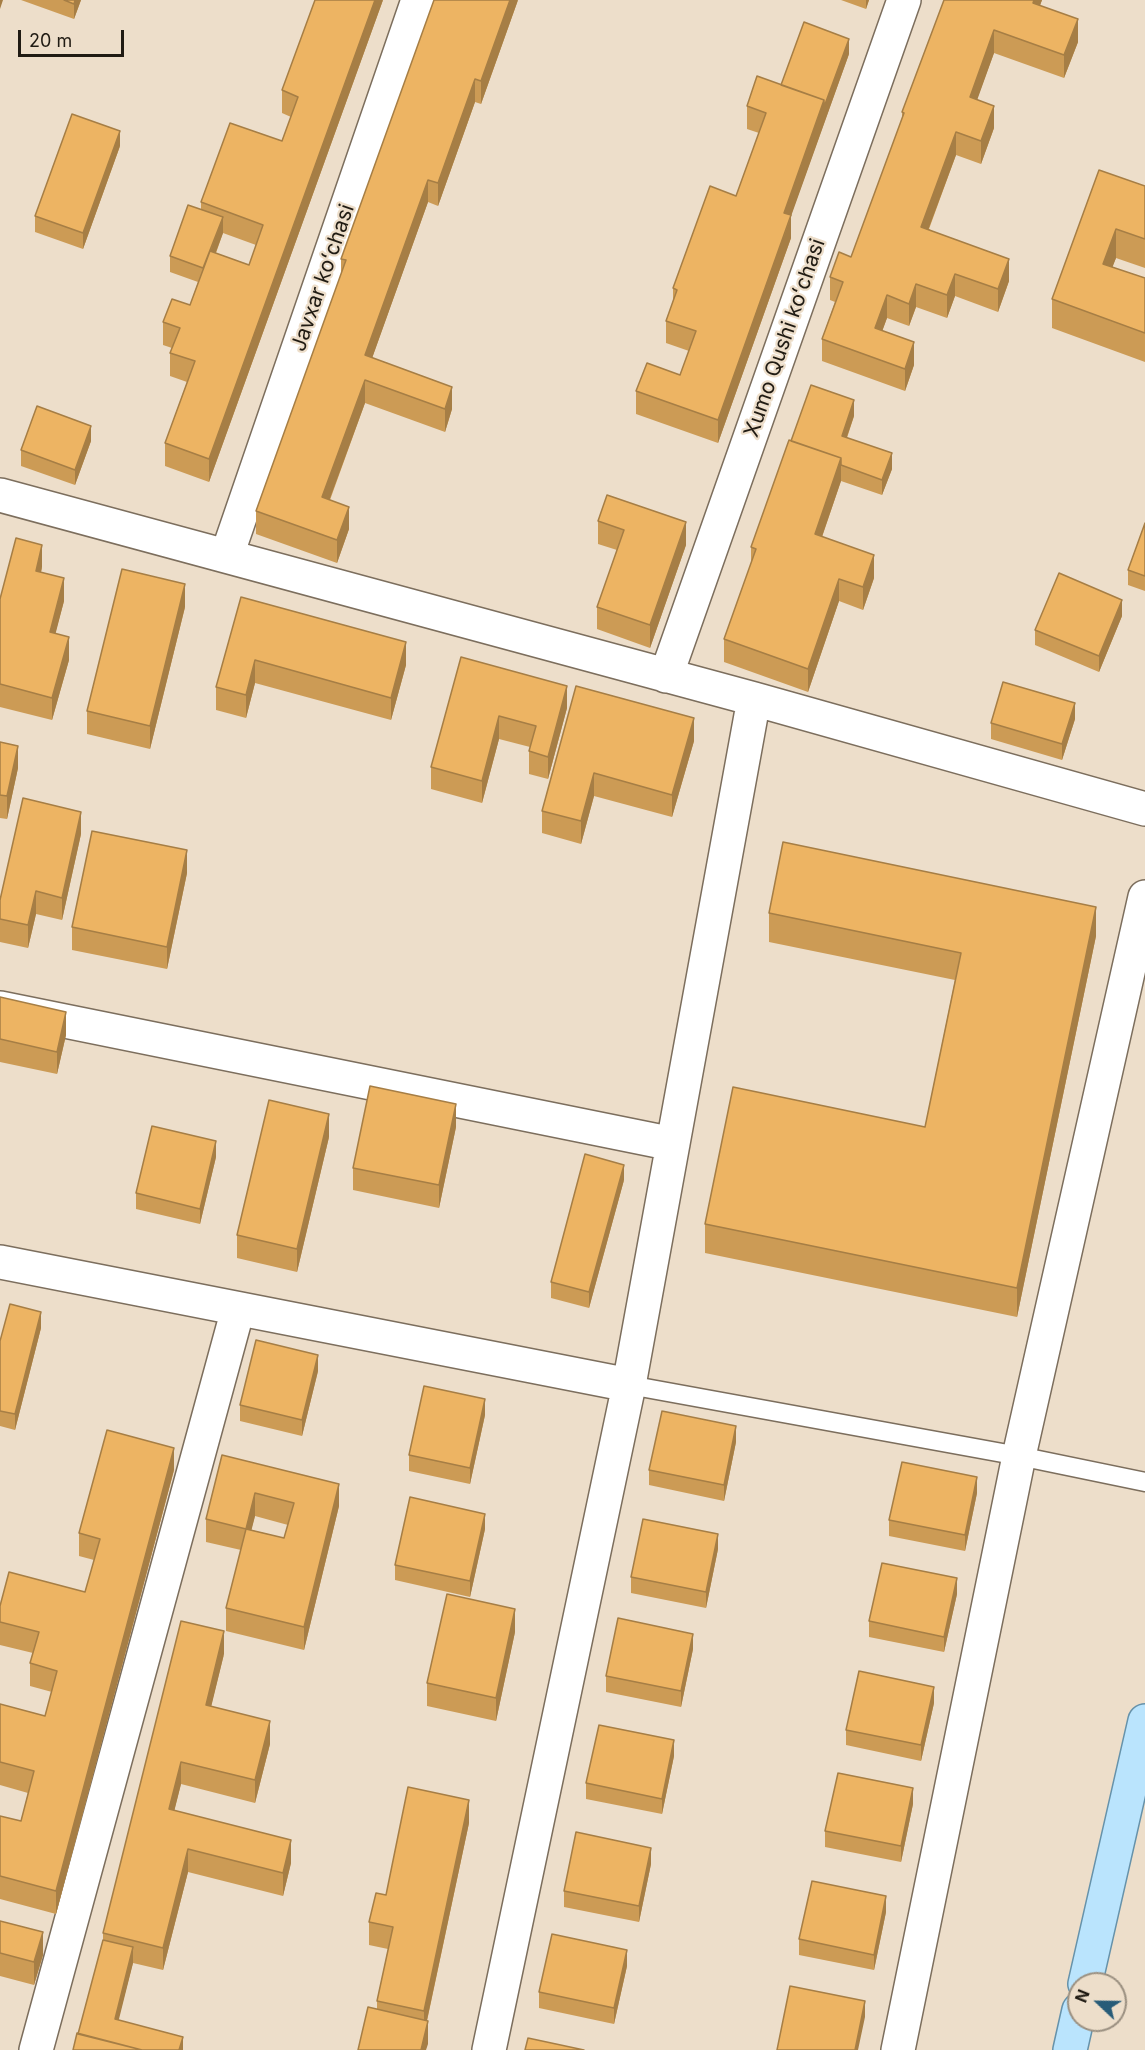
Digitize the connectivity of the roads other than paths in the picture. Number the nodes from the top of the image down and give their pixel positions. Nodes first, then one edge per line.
1 (418, 0) edge
2 (904, 0) edge
3 (0, 495) edge
4 (227, 555) junction
5 (666, 676) junction
6 (754, 699) junction
7 (1145, 809) edge
8 (1145, 897) edge
9 (0, 1008) edge
10 (673, 1144) junction
11 (0, 1262) edge
12 (237, 1309) junction
13 (629, 1385) junction
14 (1019, 1456) junction
15 (1145, 1482) edge
16 (1145, 1721) edge
17 (1138, 1780) edge
18 (1088, 1972) edge
19 (1074, 2032) edge
20 (36, 2050) edge
21 (489, 2050) edge
22 (898, 2050) edge
23 (1070, 2050) edge

1 - 4 street, Javxar koʻchasi
2 - 5 street, Xumo Qushi koʻchasi
3 - 4 street
4 - 5 street
5 - 6 street
6 - 7 street
6 - 10 street
8 - 14 street
9 - 10 street
10 - 13 street
11 - 12 street
12 - 13 street
12 - 20 street
13 - 14 lane
13 - 21 street
14 - 15 lane
14 - 22 street
16 - 17 main road
17 - 18 main road
19 - 23 main road

